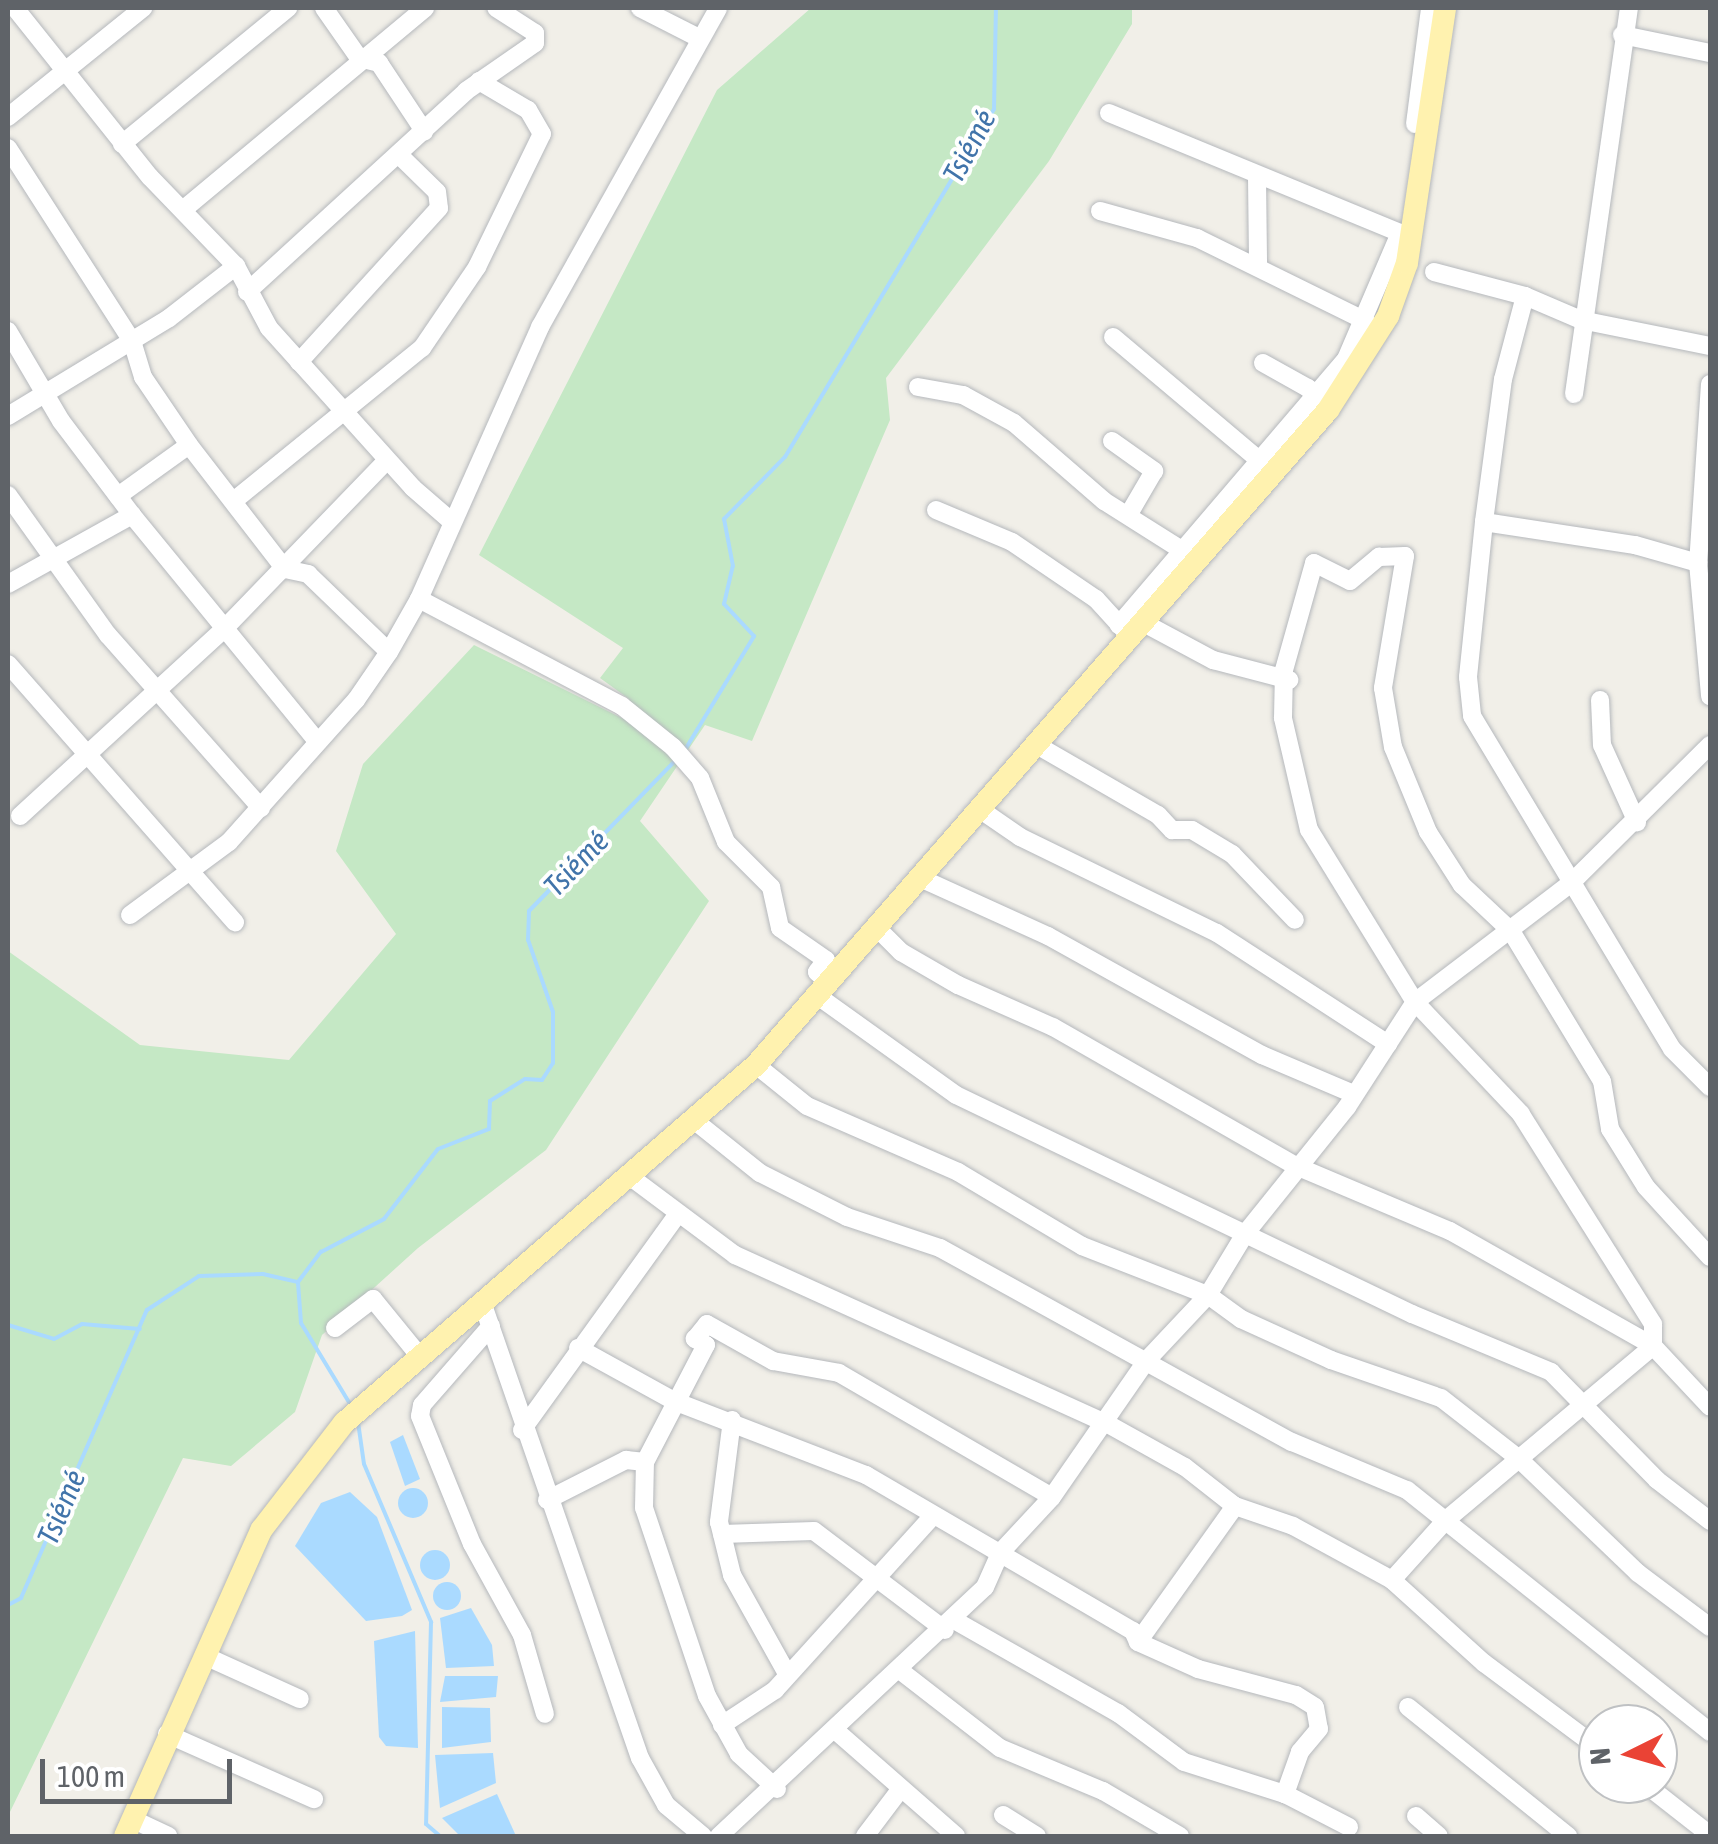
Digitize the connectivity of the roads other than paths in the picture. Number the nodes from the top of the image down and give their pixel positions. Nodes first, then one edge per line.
1 (15, 8) edge
2 (143, 8) edge
3 (288, 8) edge
4 (324, 8) edge
5 (425, 8) edge
6 (496, 8) edge
7 (640, 8) edge
8 (718, 8) edge
9 (1430, 8) edge
10 (1445, 8) edge
11 (1630, 8) edge
12 (1622, 34) junction
13 (697, 37) junction
14 (1710, 53) edge
15 (359, 58) junction
16 (68, 74) junction
17 (479, 81) junction
18 (1109, 113) dead end
19 (8, 117) edge
20 (1415, 124) dead end
21 (424, 131) junction
22 (122, 144) junction
23 (8, 148) edge
24 (398, 154) junction
25 (1256, 178) junction
26 (184, 209) junction
27 (1100, 211) dead end
28 (236, 266) junction
29 (1258, 266) junction
30 (1434, 272) dead end
31 (247, 292) junction
32 (1525, 296) junction
33 (1581, 320) junction
34 (1366, 321) junction
35 (8, 330) edge
36 (1113, 337) dead end
37 (132, 341) junction
38 (1710, 346) edge
39 (299, 362) junction
40 (1264, 363) dead end
41 (1710, 384) edge
42 (918, 387) dead end
43 (45, 394) junction
44 (1574, 394) dead end
45 (1323, 404) junction
46 (347, 412) junction
47 (8, 416) edge
48 (1112, 441) dead end
49 (189, 445) junction
50 (387, 460) junction
51 (1268, 468) junction
52 (8, 495) edge
53 (118, 496) junction
54 (236, 499) junction
55 (936, 510) dead end
56 (1130, 512) junction
57 (132, 516) junction
58 (450, 520) junction
59 (1484, 522) junction
60 (1184, 551) junction
61 (52, 559) junction
62 (1698, 563) junction
63 (285, 569) junction
64 (8, 584) edge
65 (420, 599) junction
66 (1130, 628) junction
67 (223, 630) junction
68 (390, 652) junction
69 (8, 664) edge
70 (1289, 680) junction
71 (156, 694) junction
72 (1710, 696) edge
73 (1600, 700) dead end
74 (318, 742) junction
75 (1035, 744) junction
76 (1710, 745) edge
77 (81, 753) junction
78 (261, 808) junction
79 (978, 808) junction
80 (20, 816) dead end
81 (1637, 822) junction
82 (190, 873) junction
83 (918, 877) junction
84 (1571, 882) junction
85 (130, 915) dead end
86 (1295, 920) dead end
87 (235, 922) dead end
88 (875, 926) junction
89 (1511, 931) junction
90 (821, 988) junction
91 (1415, 1002) junction
92 (1388, 1044) junction
93 (756, 1065) junction
94 (1710, 1087) edge
95 (1352, 1093) junction
96 (695, 1122) junction
97 (1296, 1166) junction
98 (632, 1178) junction
99 (678, 1214) junction
100 (1245, 1234) junction
101 (1710, 1256) edge
102 (1208, 1295) junction
103 (482, 1302) junction
104 (491, 1326) junction
105 (335, 1328) dead end
106 (1653, 1346) junction
107 (578, 1348) junction
108 (417, 1353) junction
109 (1147, 1360) junction
110 (674, 1401) junction
111 (1586, 1401) junction
112 (1710, 1407) edge
113 (732, 1420) junction
114 (1106, 1423) junction
115 (522, 1430) junction
116 (1518, 1458) junction
117 (645, 1462) junction
118 (1052, 1497) junction
119 (547, 1500) junction
120 (1235, 1506) junction
121 (933, 1516) junction
122 (1446, 1520) junction
123 (1710, 1521) edge
124 (722, 1534) junction
125 (1000, 1552) junction
126 (879, 1579) junction
127 (1392, 1580) junction
128 (949, 1625) junction
129 (1710, 1627) edge
130 (1138, 1642) junction
131 (205, 1656) junction
132 (786, 1672) junction
133 (902, 1672) junction
134 (300, 1699) dead end
135 (1408, 1707) dead end
136 (545, 1714) dead end
137 (722, 1725) junction
138 (834, 1730) junction
139 (1710, 1732) edge
140 (1578, 1733) edge
141 (167, 1734) junction
142 (776, 1789) junction
143 (898, 1791) junction
144 (1285, 1794) junction
145 (314, 1799) dead end
146 (1670, 1804) edge
147 (1003, 1816) dead end
148 (1416, 1816) dead end
149 (1350, 1827) dead end
150 (129, 1828) edge
151 (168, 1836) edge
152 (703, 1836) edge
153 (719, 1836) edge
154 (865, 1836) edge
155 (956, 1836) edge
156 (1036, 1836) edge
157 (1180, 1836) edge
158 (1439, 1836) edge
159 (1568, 1836) edge
160 (1710, 1836) edge

1 - 16 street
2 - 16 street
3 - 22 street
4 - 15 street
5 - 15 street
6 - 17 street
7 - 13 street
8 - 13 street
9 - 20 street
10 - 45 main road
11 - 12 street
12 - 14 street
12 - 33 street
13 - 58 street
15 - 21 street
15 - 26 street
16 - 19 street
16 - 22 street
17 - 21 street
17 - 46 street
18 - 25 street
21 - 24 street
22 - 26 street
23 - 37 street
24 - 31 street
24 - 39 street
25 - 29 street
25 - 34 street
26 - 28 street
27 - 29 street
28 - 31 street
28 - 37 street
29 - 34 street
30 - 32 street
31 - 39 street
32 - 33 street
32 - 59 street
33 - 38 street
33 - 44 street
34 - 45 street
35 - 43 street
36 - 51 street
37 - 43 street
37 - 49 street
39 - 46 street
40 - 45 street
41 - 62 street
42 - 56 street
43 - 47 street
43 - 53 street
45 - 51 main road
46 - 50 street
46 - 54 street
48 - 56 street
49 - 53 street
49 - 54 street
50 - 58 street
50 - 63 street
51 - 60 street
51 - 66 main road
52 - 61 street
53 - 57 street
54 - 63 street
55 - 66 street
56 - 60 street
57 - 61 street
57 - 67 street
58 - 65 street
59 - 62 street
59 - 84 street
60 - 66 street
61 - 64 street
61 - 71 street
62 - 72 street
63 - 67 street
63 - 68 street
65 - 68 street
65 - 90 street
66 - 70 street
66 - 75 main road
67 - 71 street
67 - 74 street
68 - 74 street
69 - 77 street
70 - 89 street
70 - 91 street
71 - 77 street
71 - 78 street
73 - 81 street
74 - 78 street
75 - 79 main road
75 - 86 street
76 - 81 street
77 - 80 street
77 - 82 street
78 - 82 street
79 - 83 main road
79 - 92 street
81 - 84 street
82 - 85 street
82 - 87 street
83 - 88 main road
83 - 95 street
84 - 89 street
84 - 94 street
88 - 90 main road
88 - 97 street
89 - 91 street
89 - 101 street
90 - 93 main road
90 - 100 street
91 - 92 street
91 - 106 street
92 - 95 street
93 - 96 main road
93 - 102 street
95 - 97 street
96 - 98 main road
96 - 109 street
97 - 100 street
97 - 106 street
98 - 99 street
98 - 103 main road
99 - 107 street
99 - 114 street
100 - 102 street
100 - 111 street
102 - 109 street
102 - 116 street
103 - 104 street
103 - 108 main road
104 - 115 street
104 - 136 street
105 - 108 street
106 - 111 street
106 - 112 street
107 - 110 street
107 - 115 street
108 - 131 main road
109 - 114 street
109 - 122 street
110 - 113 street
110 - 117 street
110 - 118 street
111 - 116 street
111 - 123 street
113 - 121 street
113 - 124 street
114 - 118 street
114 - 120 street
115 - 119 street
116 - 122 street
116 - 129 street
117 - 119 street
117 - 137 street
118 - 125 street
119 - 152 street
120 - 127 street
120 - 130 street
121 - 125 street
121 - 126 street
122 - 127 street
122 - 139 street
124 - 126 street
124 - 132 street
125 - 128 street
125 - 130 street
126 - 128 street
126 - 132 street
127 - 140 street
128 - 133 street
128 - 144 street
130 - 144 street
131 - 134 street
131 - 141 main road
132 - 137 street
133 - 138 street
133 - 157 street
135 - 159 street
137 - 142 street
138 - 142 street
138 - 143 street
141 - 145 street
141 - 150 main road
142 - 153 street
143 - 154 street
143 - 155 street
144 - 149 street
146 - 160 street
147 - 156 street
148 - 158 street
150 - 151 street

